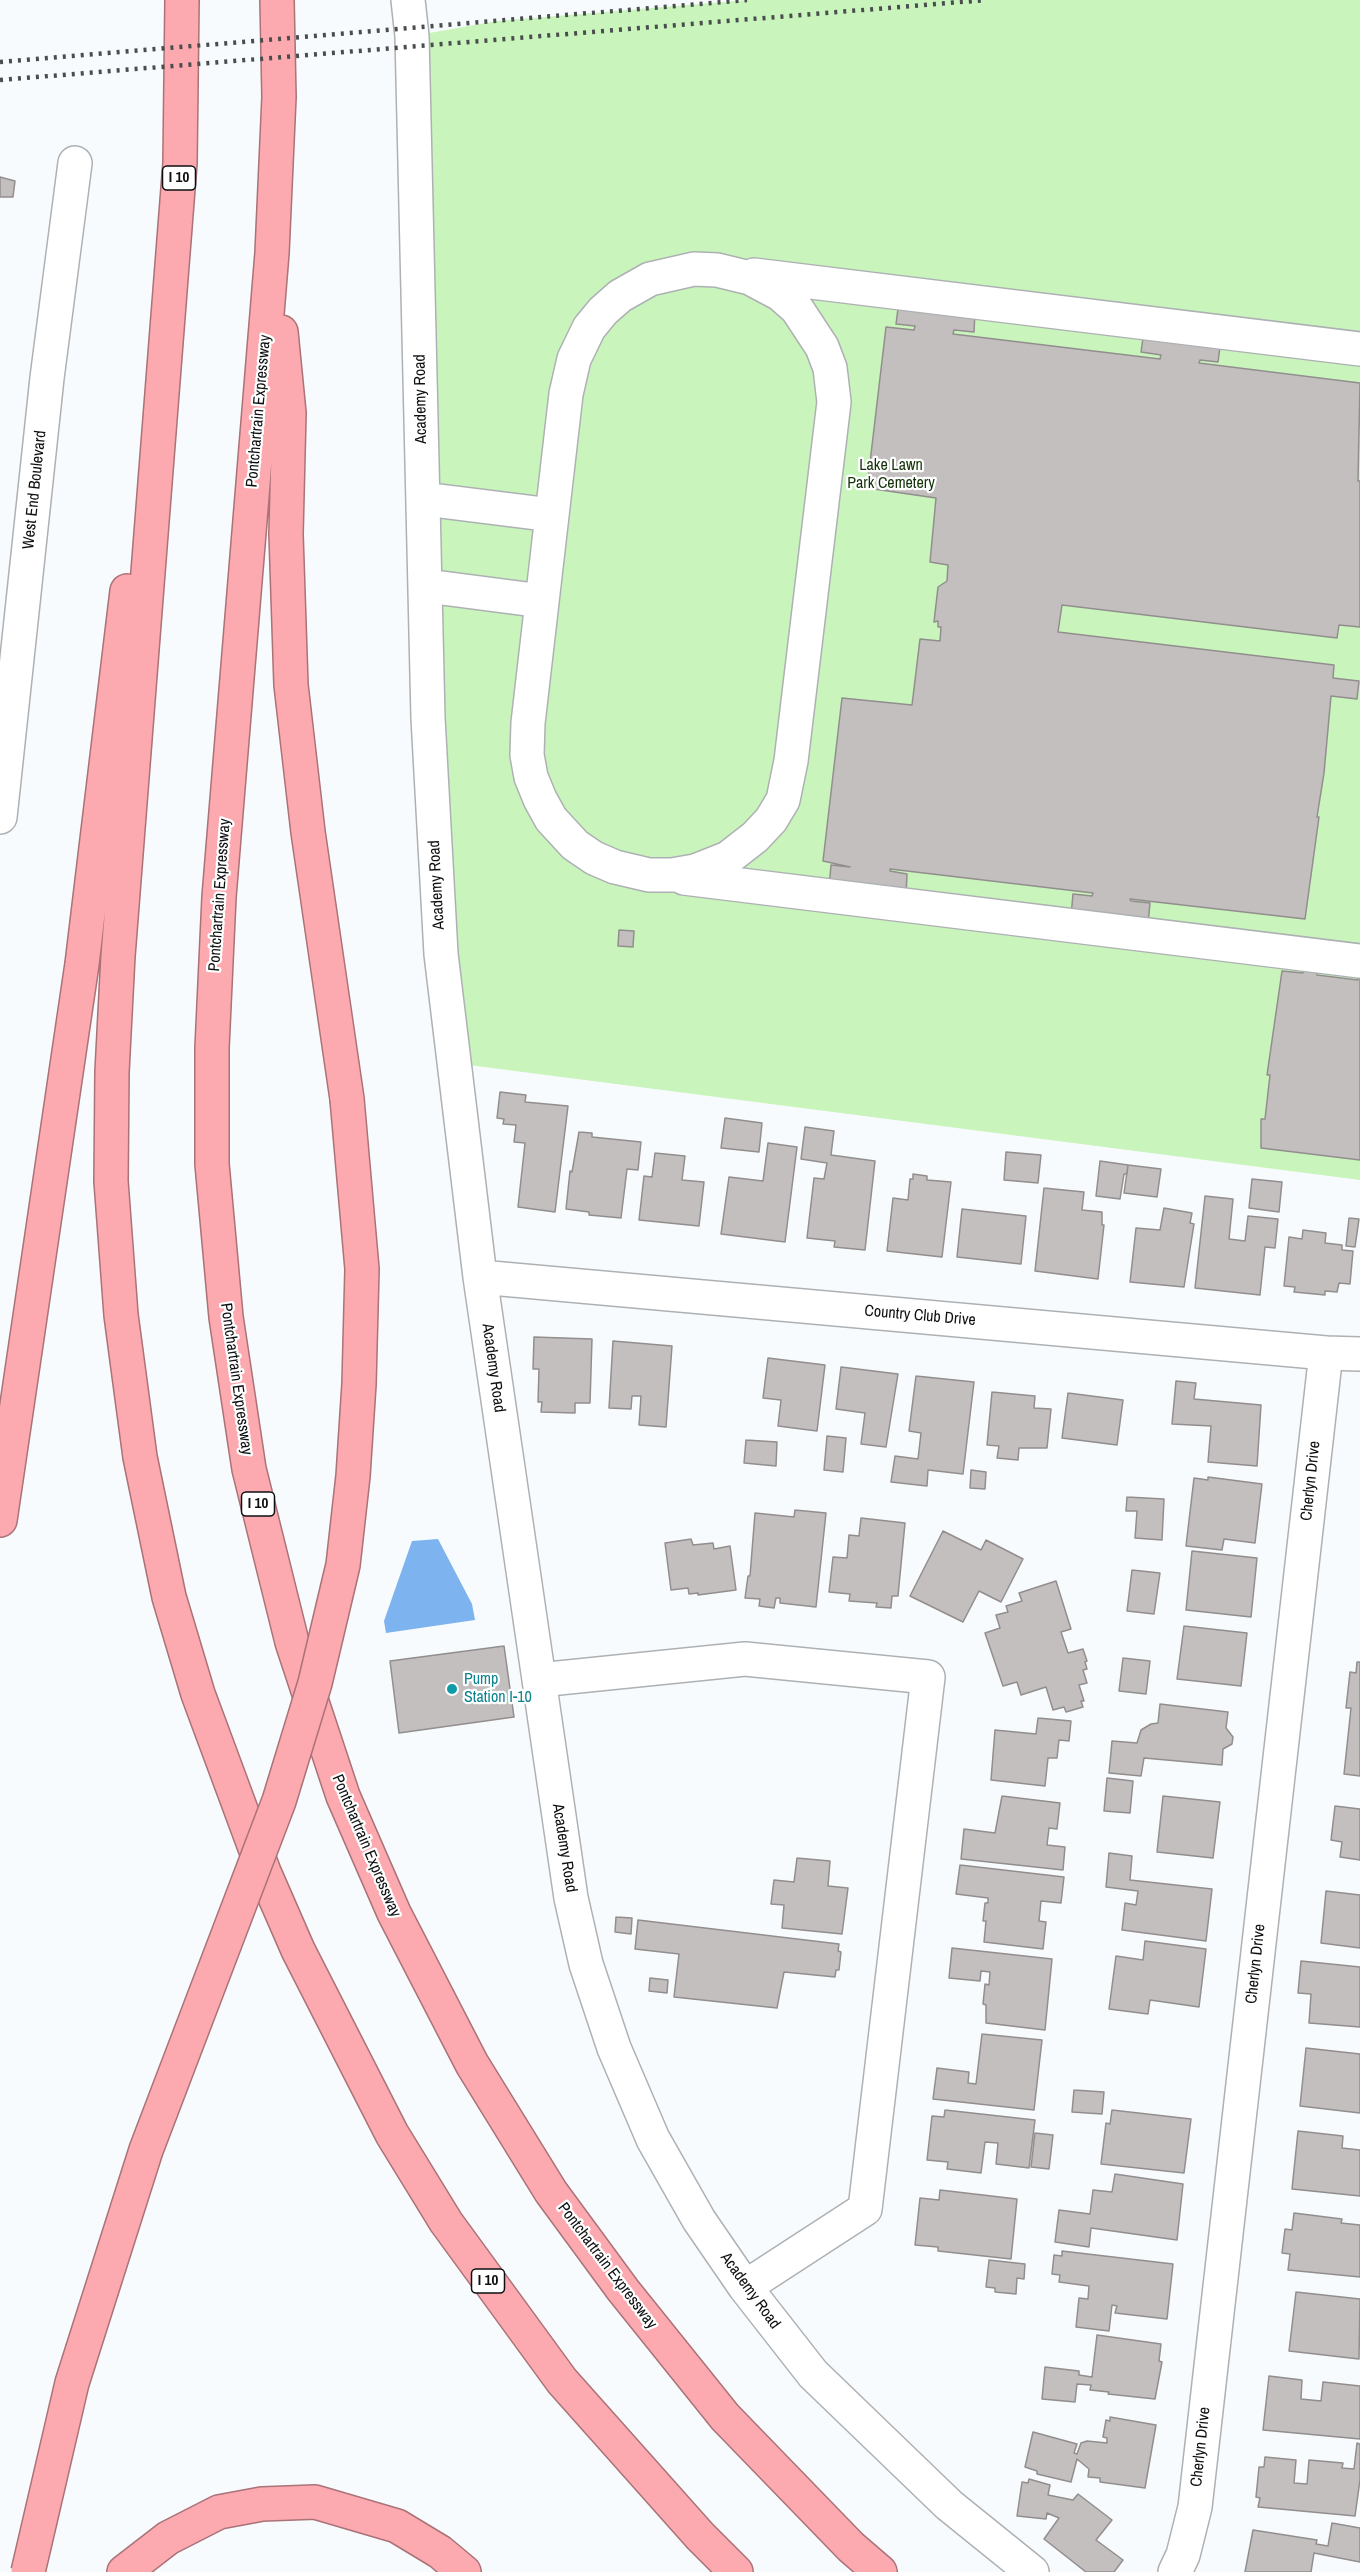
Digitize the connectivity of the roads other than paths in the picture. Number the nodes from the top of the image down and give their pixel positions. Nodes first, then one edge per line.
1 (182, 0) edge
2 (277, 0) edge
3 (408, 0) edge
4 (75, 163) dead end
5 (272, 253) junction
6 (728, 272) junction
7 (1360, 349) edge
8 (165, 355) junction
9 (423, 501) junction
10 (552, 515) junction
11 (425, 588) junction
12 (542, 601) junction
13 (1, 801) edge
14 (661, 875) junction
15 (1360, 961) edge
16 (480, 1277) junction
17 (1326, 1353) junction
18 (1360, 1354) edge
19 (0, 1520) edge
20 (539, 1680) junction
21 (745, 2287) junction
22 (452, 2562) edge
23 (28, 2572) edge
24 (124, 2572) edge
25 (736, 2572) edge
26 (880, 2572) edge
27 (1032, 2572) edge
28 (1175, 2572) edge

1 - 8 highway, I 10
2 - 5 highway, Pontchartrain Expressway / I 10
3 - 9 street, Academy Road
4 - 13 street, West End Boulevard
5 - 23 highway, bridge
5 - 26 highway, Pontchartrain Expressway / I 10
6 - 7 street
6 - 10 street
6 - 14 street
8 - 19 highway
8 - 25 highway, I 10
9 - 10 street
9 - 11 street, Academy Road
10 - 12 street
11 - 12 street
11 - 16 street, Academy Road
12 - 14 street
14 - 15 street
16 - 17 street, Country Club Drive
16 - 20 street, Academy Road
17 - 18 street, Country Club Drive
17 - 28 street, Cherlyn Drive
20 - 21 street, Academy Road
20 - 21 street
21 - 27 street, Academy Road
22 - 24 highway

